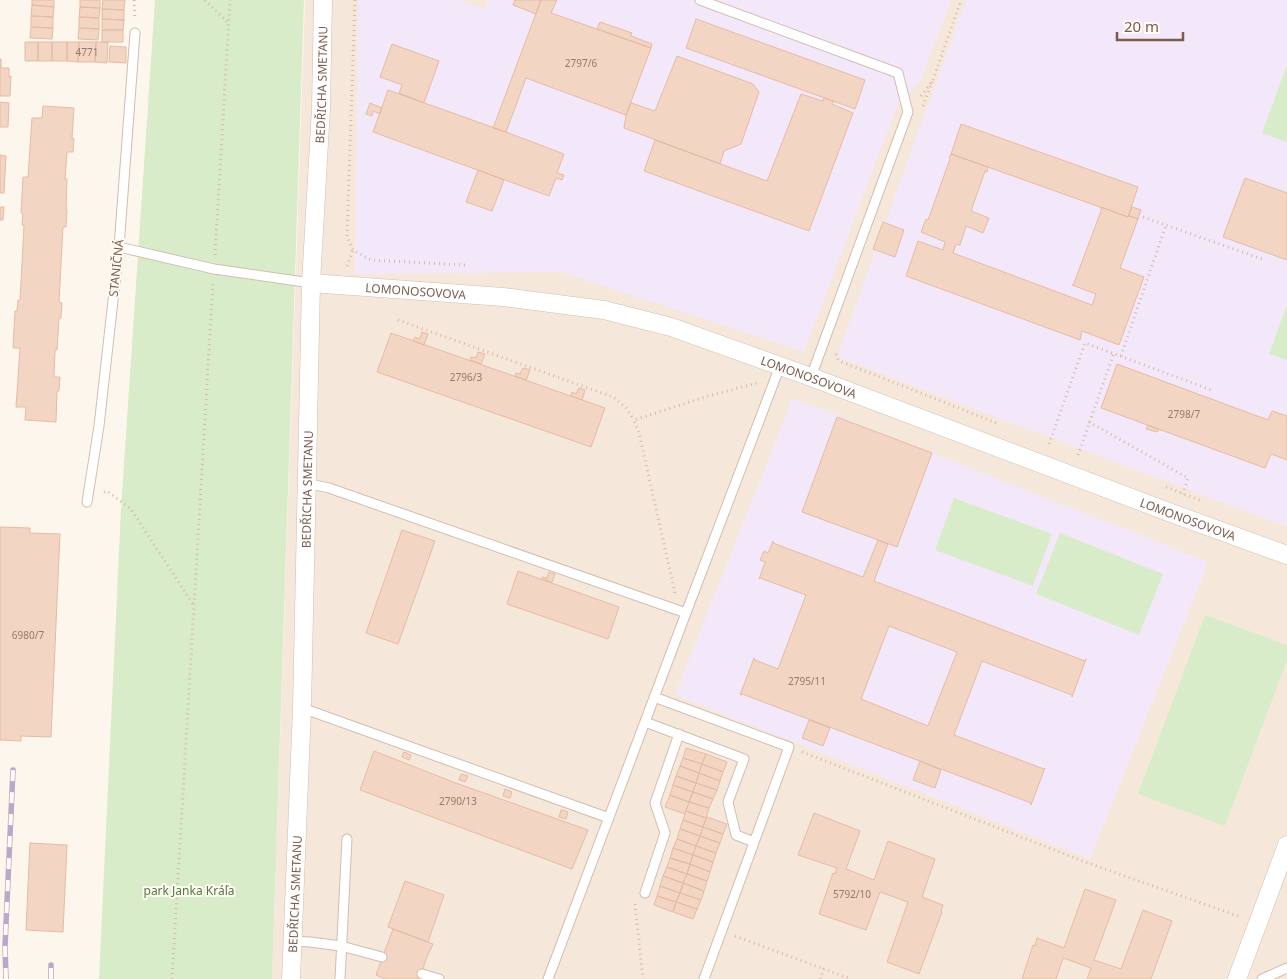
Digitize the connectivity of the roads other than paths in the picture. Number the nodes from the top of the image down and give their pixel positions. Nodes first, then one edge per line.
1 (323, 0) edge
2 (700, 0) edge
3 (135, 33) dead end
4 (119, 247) junction
5 (311, 283) junction
6 (778, 372) junction
7 (811, 377) junction
8 (306, 483) junction
9 (88, 498) road end
10 (1287, 555) edge
11 (682, 611) junction
12 (654, 697) junction
13 (302, 708) junction
14 (645, 722) junction
15 (679, 734) junction
16 (609, 818) junction
17 (347, 840) dead end
18 (754, 842) junction
19 (1287, 846) edge
20 (645, 893) road end
21 (293, 941) junction
22 (341, 946) junction
23 (382, 957) dead end
24 (1287, 968) edge
25 (422, 974) dead end
26 (291, 979) edge
27 (340, 979) edge
28 (438, 979) edge
29 (548, 979) edge
30 (704, 979) edge
31 (1237, 979) edge
32 (1262, 979) edge

1 - 5 street, BEDŘICHA SMETANU
2 - 7 lane
3 - 4 lane, STANIČNÁ
4 - 5 lane
4 - 9 lane, STANIČNÁ
5 - 6 street, LOMONOSOVOVA
5 - 8 street, BEDŘICHA SMETANU
6 - 7 street, LOMONOSOVOVA
6 - 11 lane
7 - 10 street, LOMONOSOVOVA
8 - 11 lane
8 - 13 street, BEDŘICHA SMETANU
11 - 12 lane
12 - 14 lane
12 - 18 lane
13 - 16 lane
13 - 21 street, BEDŘICHA SMETANU
14 - 15 lane
14 - 16 lane
15 - 18 lane
15 - 20 lane
16 - 29 lane
17 - 22 lane
18 - 30 lane
19 - 31 street
21 - 22 lane
21 - 26 street, BEDŘICHA SMETANU
22 - 23 lane
22 - 27 lane
24 - 32 lane
25 - 28 lane

